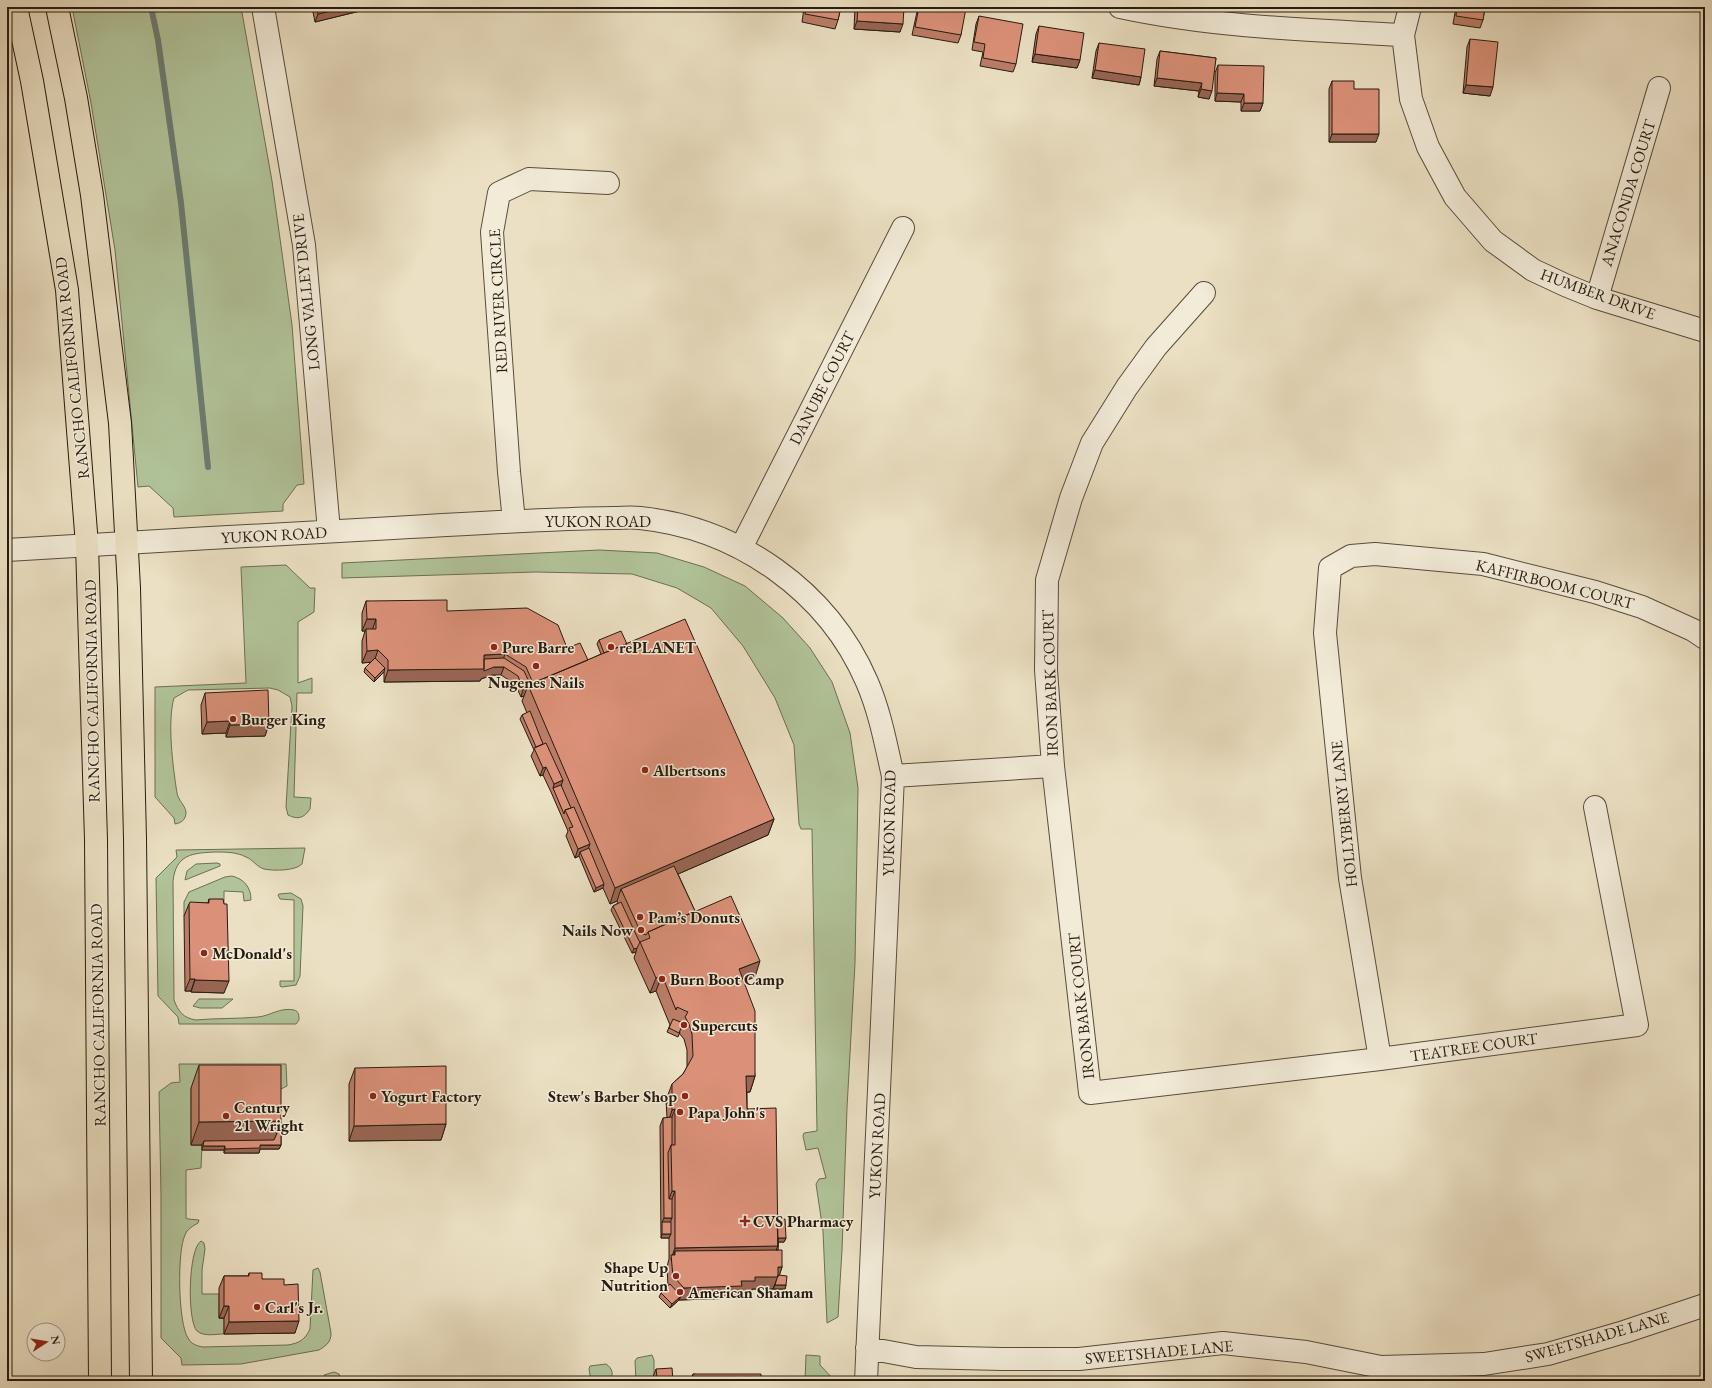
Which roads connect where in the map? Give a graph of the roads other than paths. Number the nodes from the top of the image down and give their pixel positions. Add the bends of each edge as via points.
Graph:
1 (16, 7) edge
2 (57, 7) edge
3 (263, 7) edge
4 (1120, 7) edge
5 (1410, 7) edge
6 (1403, 36) junction
7 (1660, 88) dead end
8 (608, 183) dead end
9 (902, 228) dead end
10 (1204, 293) dead end
11 (1597, 298) junction
12 (1705, 331) edge
13 (514, 521) junction
14 (329, 531) junction
15 (127, 543) junction
16 (88, 545) junction
17 (741, 548) junction
18 (7, 550) edge
19 (1330, 568) joint
20 (1705, 638) edge
21 (1053, 766) junction
22 (893, 776) junction
23 (1595, 807) dead end
24 (1380, 1059) junction
25 (1090, 1093) joint
26 (1705, 1305) edge
27 (867, 1348) junction
28 (100, 1381) edge
29 (141, 1381) edge
30 (866, 1381) edge

1 - 16 main road, RANCHO CALIFORNIA ROAD via 32,81 67,290
2 - 15 main road via 77,105 104,283 120,423
3 - 14 street, LONG VALLEY DRIVE via 304,245
4 - 6 street via 1156,15 1255,27
5 - 6 street, HUMBER DRIVE
6 - 11 street, HUMBER DRIVE via 1411,99 1428,147 1455,197 1493,241 1533,270
7 - 11 street, ANACONDA COURT
8 - 13 street, RED RIVER CIRCLE via 529,179 498,193 492,232
9 - 17 street, DANUBE COURT
10 - 21 street, IRON BARK COURT via 1156,347 1127,387 1092,443 1071,498 1047,580 1046,670
11 - 12 street, HUMBER DRIVE
13 - 14 street, YUKON ROAD
13 - 17 street, YUKON ROAD via 638,518 707,532
14 - 15 street, YUKON ROAD
15 - 16 street, YUKON ROAD
15 - 29 main road via 135,839
16 - 18 street, YUKON ROAD
16 - 28 main road, RANCHO CALIFORNIA ROAD via 96,847
17 - 22 street, YUKON ROAD via 790,580 819,608 845,642 867,682 880,719
19 - 20 street, KAFFIRBOOM COURT via 1351,556 1376,554 1483,564 1595,592 1642,607
19 - 24 street, HOLLYBERRY LANE via 1326,649 1350,878
21 - 22 street
21 - 25 street, IRON BARK COURT
22 - 27 street, YUKON ROAD
23 - 24 street, TEATREE COURT via 1637,1025
24 - 25 street, TEATREE COURT
26 - 27 street, SWEETSHADE LANE via 1548,1354 1484,1364 1381,1367 1306,1352 1223,1343 1079,1359 916,1357
27 - 30 street, YUKON ROAD

